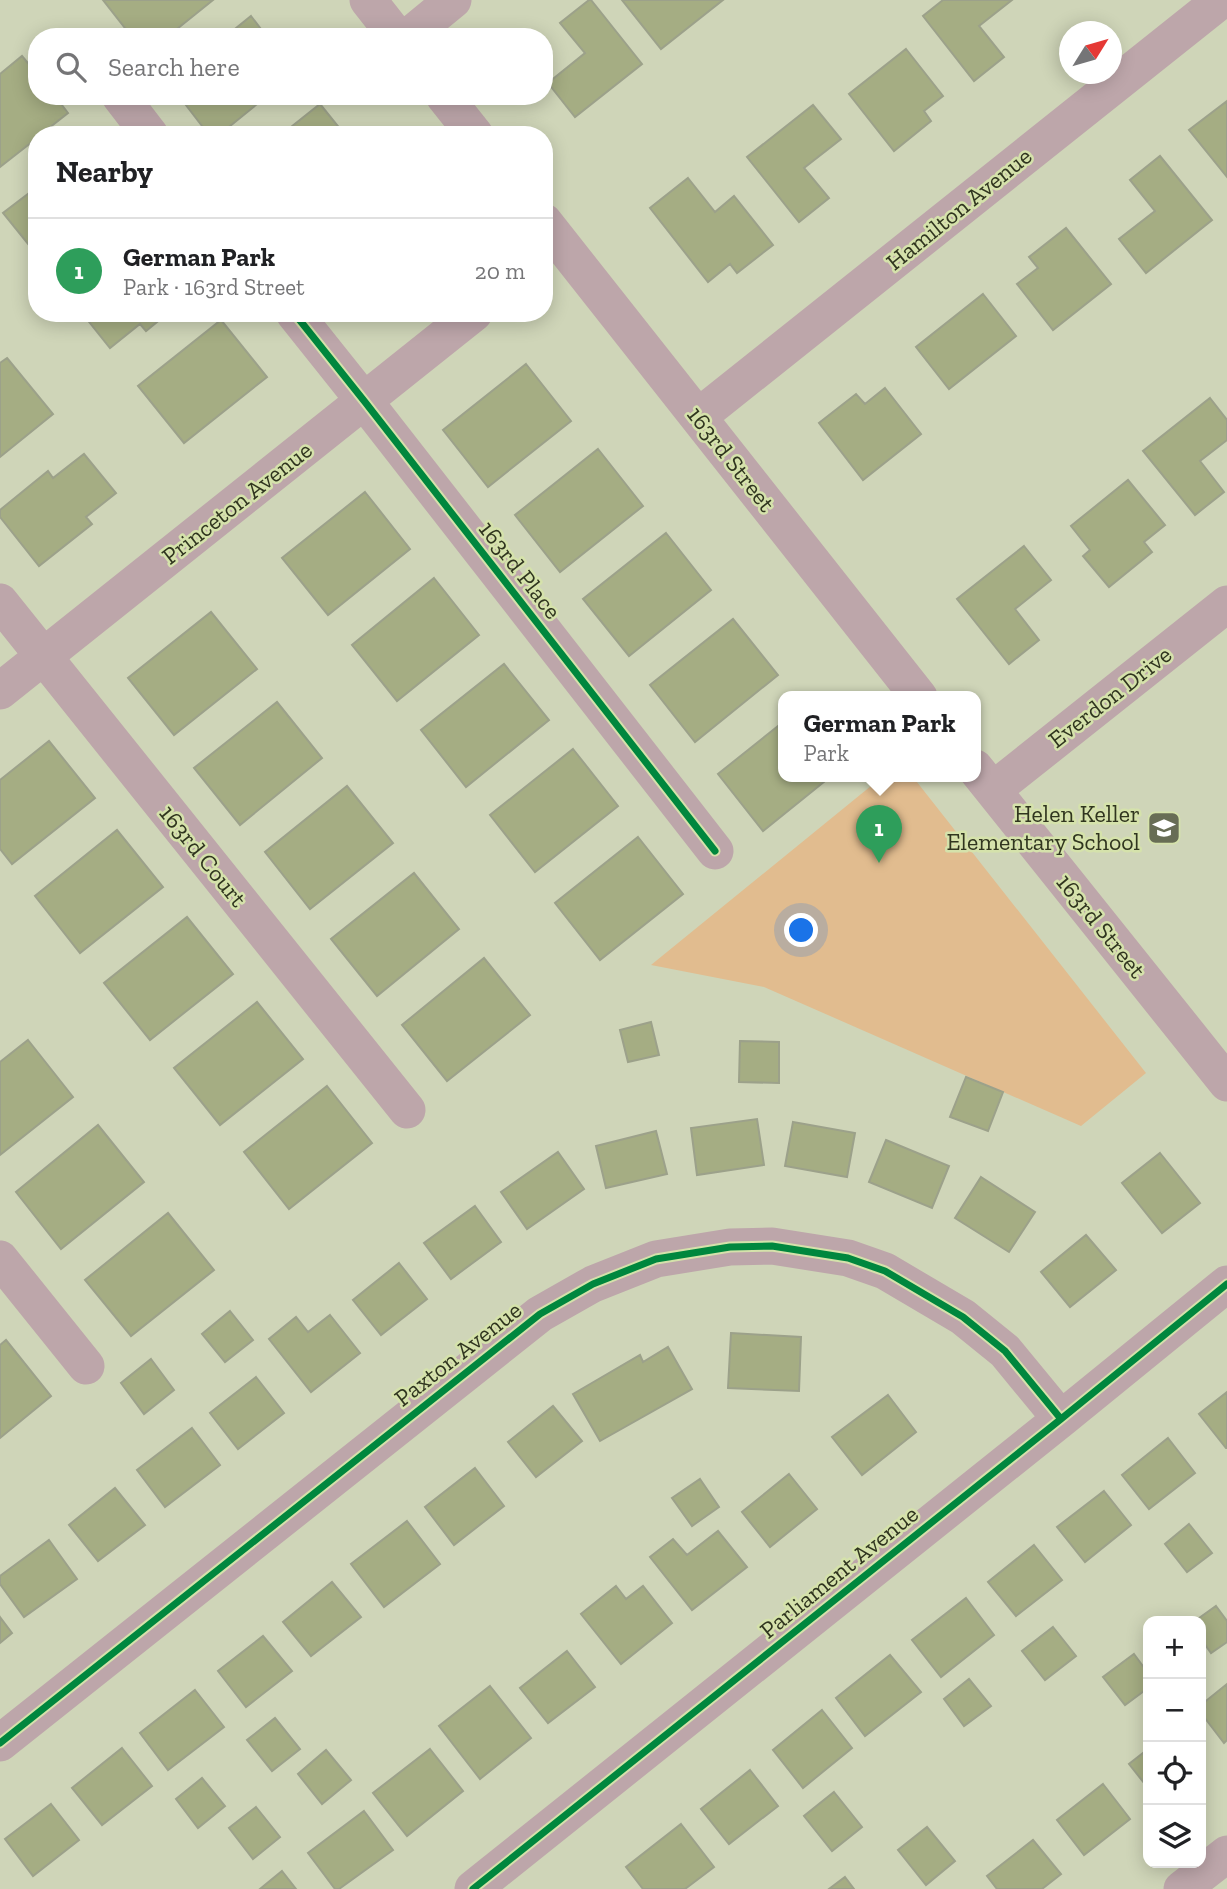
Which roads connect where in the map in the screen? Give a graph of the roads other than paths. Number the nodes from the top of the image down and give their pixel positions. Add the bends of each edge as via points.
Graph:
1 (368, 0) edge
2 (453, 0) edge
3 (1221, 0) edge
4 (390, 28) edge
5 (419, 28) edge
6 (127, 105) edge
7 (451, 105) edge
8 (143, 126) edge
9 (468, 126) edge
10 (553, 244) edge
11 (301, 322) edge
12 (463, 322) edge
13 (365, 402) junction
14 (698, 417) junction
15 (0, 602) edge
16 (1227, 604) edge
17 (43, 657) junction
18 (0, 691) edge
19 (914, 691) edge
20 (984, 779) edge
21 (715, 851) dead end
22 (1227, 1083) edge
23 (407, 1110) dead end
24 (0, 1259) edge
25 (1227, 1284) edge
26 (86, 1366) dead end
27 (1061, 1419) junction
28 (0, 1743) edge
29 (474, 1889) edge

1 - 4 street
2 - 5 street
3 - 14 street, Hamilton Avenue
6 - 8 street
7 - 9 street
10 - 14 street, 163rd Street
11 - 13 street, 163rd Place
12 - 13 street, Princeton Avenue
13 - 17 street, Princeton Avenue
13 - 21 street, 163rd Place
14 - 19 street, 163rd Street
15 - 17 street, 163rd Court
16 - 20 street, Everdon Drive
17 - 18 street, Princeton Avenue
17 - 23 street, 163rd Court
20 - 22 street, 163rd Street
24 - 26 street
25 - 27 street, Parliament Avenue
27 - 28 street, Paxton Avenue via 1005,1352 963,1317 885,1272 848,1258 772,1246 730,1247 656,1259 593,1284 540,1314
27 - 29 street, Parliament Avenue

